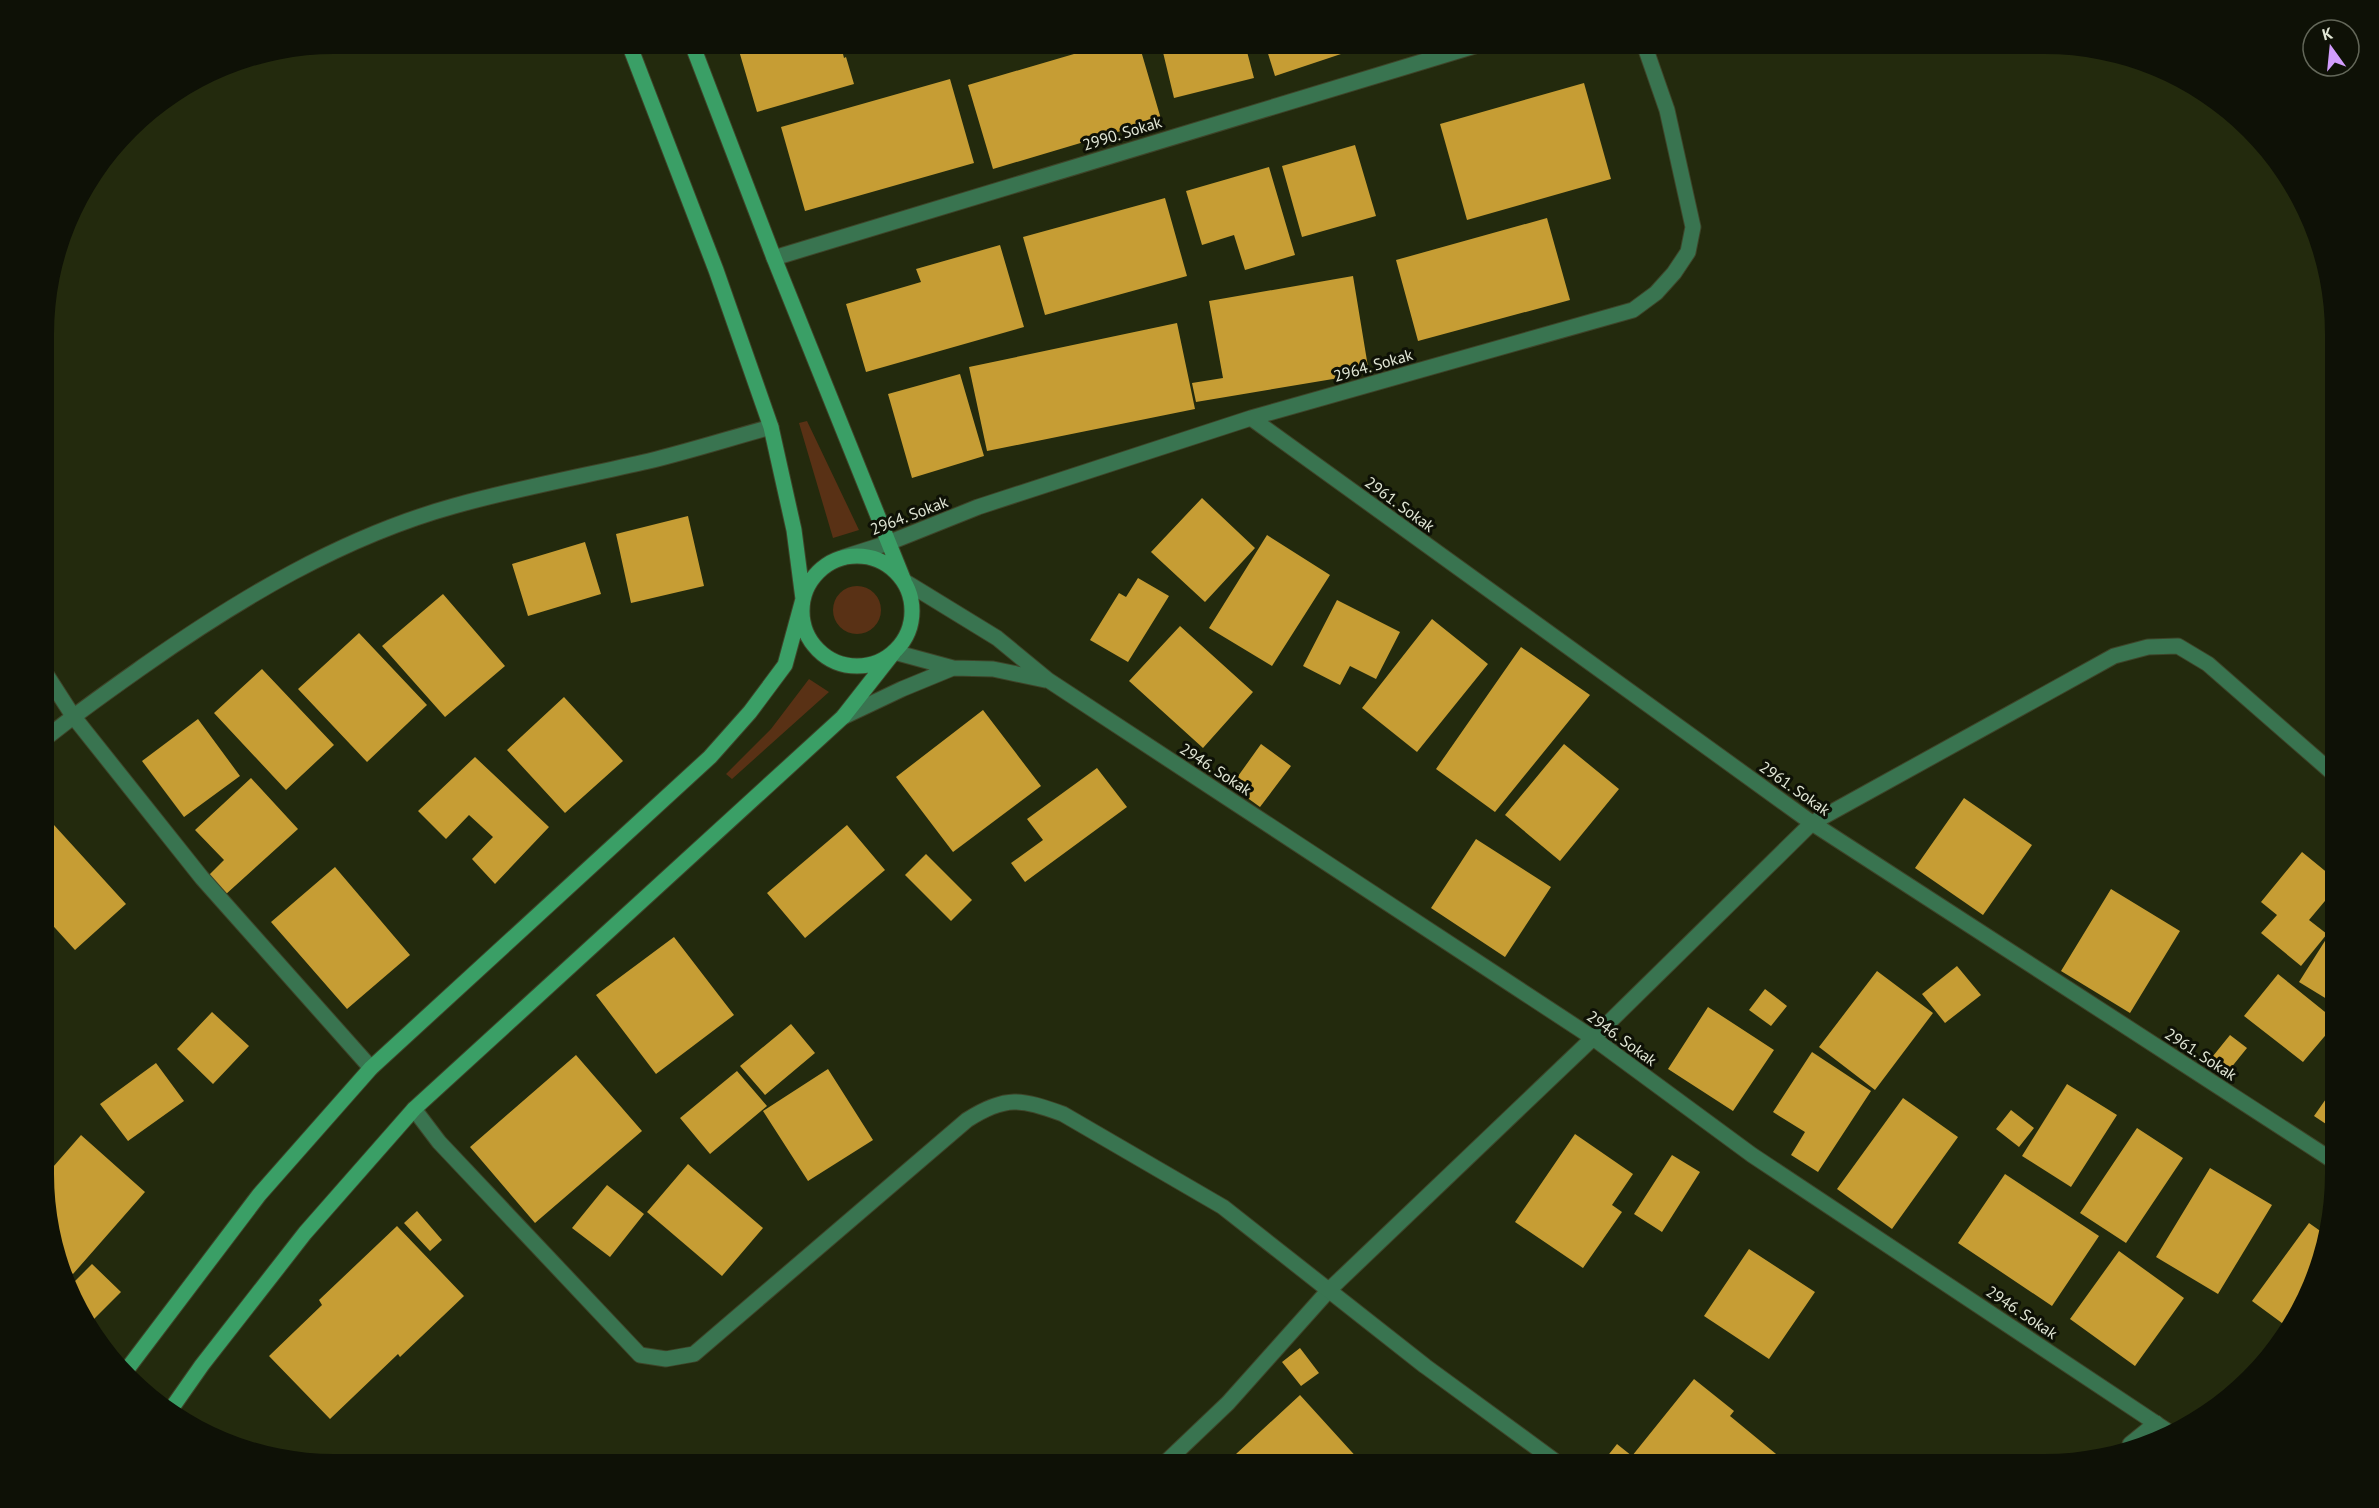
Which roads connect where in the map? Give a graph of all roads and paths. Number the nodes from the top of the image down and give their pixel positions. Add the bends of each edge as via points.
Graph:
1 (632, 54) edge
2 (696, 54) edge
3 (1448, 54) edge
4 (1647, 54) edge
5 (774, 258) junction
6 (1251, 418) junction
7 (771, 427) junction
8 (888, 543) junction
9 (844, 557) junction
10 (904, 581) junction
11 (803, 599) junction
12 (894, 652) junction
13 (953, 668) junction
14 (1048, 680) junction
15 (54, 686) edge
16 (73, 716) junction
17 (843, 717) junction
18 (54, 731) edge
19 (2325, 766) edge
20 (1812, 823) junction
21 (1593, 1038) junction
22 (371, 1068) junction
23 (414, 1109) junction
24 (2325, 1156) edge
25 (1329, 1290) junction
26 (130, 1366) edge
27 (174, 1404) edge
28 (2156, 1423) junction
29 (2163, 1428) edge
30 (2137, 1438) edge
31 (1174, 1454) edge
32 (1545, 1454) edge

1 - 7 main road via 716,270
2 - 5 main road
3 - 5 street, 2990. Sokak
4 - 6 street, 2964. Sokak via 1667,110 1694,227 1688,252 1656,293 1634,310
5 - 8 main road
6 - 8 street, 2964. Sokak via 978,507
6 - 20 street, 2961. Sokak
7 - 11 main road via 795,530
7 - 16 street via 651,460 453,506 388,529 326,556 206,622
8 - 9 street, 2964. Sokak
8 - 10 main road
9 - 10 main road via 867,556 881,561
9 - 11 main road via 818,572
10 - 12 main road via 912,618 904,640
10 - 14 street, 2946. Sokak via 997,638
11 - 12 main road via 808,636 829,658 843,664 866,665
11 - 22 main road via 785,665 735,731
12 - 13 street
12 - 17 main road
13 - 14 street via 993,669
13 - 17 street
14 - 21 street, 2946. Sokak
15 - 16 street
16 - 18 street
16 - 22 street via 202,878
17 - 23 main road
19 - 20 street via 2208,664 2178,646 2148,647 2114,656
20 - 21 street
20 - 24 street, 2961. Sokak
21 - 25 street
21 - 28 street, 2946. Sokak via 1752,1155
22 - 26 main road via 259,1195
23 - 25 street via 439,1142 640,1355 653,1358 694,1354 967,1120 987,1107 1012,1101 1063,1114 1223,1207
23 - 27 main road via 305,1233
25 - 31 street via 1228,1403
25 - 32 street
28 - 29 street, 2946. Sokak
28 - 30 street

